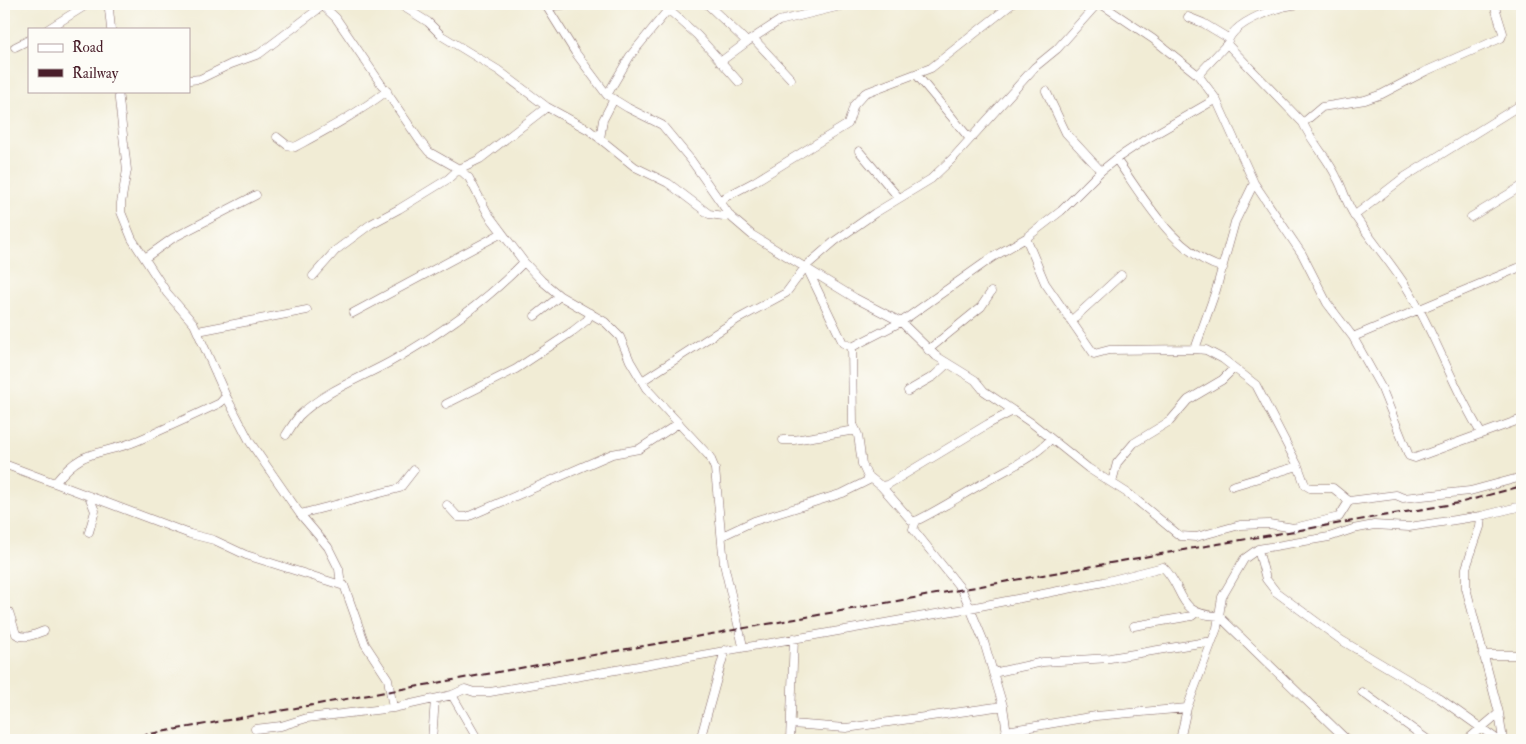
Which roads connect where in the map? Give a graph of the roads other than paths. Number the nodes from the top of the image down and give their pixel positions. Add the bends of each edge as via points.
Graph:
1 (88, 4) edge
2 (399, 4) edge
3 (568, 4) edge
4 (707, 4) edge
5 (849, 4) edge
6 (1012, 4) edge
7 (1099, 4) edge
8 (1296, 4) edge
9 (1302, 4) edge
10 (1494, 4) edge
11 (110, 5) edge
12 (321, 5) edge
13 (546, 5) edge
14 (1188, 17) dead end
15 (50, 28) edge
16 (111, 28) edge
17 (28, 40) edge
18 (750, 40) junction
19 (1227, 41) junction
20 (15, 47) dead end
21 (720, 62) junction
22 (916, 74) junction
23 (1198, 76) junction
24 (791, 79) dead end
25 (190, 80) dead end
26 (739, 82) dead end
27 (386, 91) junction
28 (1046, 91) dead end
29 (118, 92) edge
30 (610, 97) junction
31 (1216, 99) junction
32 (1520, 106) edge
33 (547, 107) junction
34 (1522, 115) edge
35 (1303, 123) junction
36 (277, 137) dead end
37 (600, 138) junction
38 (970, 139) junction
39 (859, 151) dead end
40 (1116, 159) junction
41 (459, 169) junction
42 (1101, 171) junction
43 (1254, 184) junction
44 (1522, 186) edge
45 (256, 195) dead end
46 (899, 198) junction
47 (720, 200) junction
48 (1354, 216) junction
49 (732, 217) junction
50 (1471, 217) dead end
51 (502, 233) junction
52 (1026, 238) junction
53 (145, 258) junction
54 (524, 262) junction
55 (806, 266) junction
56 (1223, 268) junction
57 (1518, 268) dead end
58 (1121, 275) dead end
59 (313, 276) dead end
60 (991, 292) dead end
61 (560, 296) junction
62 (307, 310) dead end
63 (1419, 310) junction
64 (353, 313) dead end
65 (591, 313) junction
66 (535, 316) dead end
67 (1072, 320) junction
68 (901, 322) junction
69 (199, 332) junction
70 (1354, 337) junction
71 (852, 347) junction
72 (1195, 349) junction
73 (928, 350) junction
74 (947, 364) junction
75 (1234, 368) junction
76 (642, 381) junction
77 (908, 391) dead end
78 (226, 396) junction
79 (446, 404) dead end
80 (1013, 411) junction
81 (1522, 419) edge
82 (679, 423) junction
83 (856, 430) junction
84 (1480, 433) junction
85 (286, 435) dead end
86 (1051, 439) junction
87 (783, 440) dead end
88 (4, 464) edge
89 (1298, 466) junction
90 (414, 470) dead end
91 (1522, 477) edge
92 (871, 479) junction
93 (1112, 482) junction
94 (55, 483) junction
95 (881, 486) junction
96 (1232, 486) dead end
97 (89, 496) junction
98 (1349, 501) junction
99 (447, 506) dead end
100 (1522, 506) edge
101 (300, 514) junction
102 (1481, 516) junction
103 (916, 521) junction
104 (89, 532) dead end
105 (722, 536) junction
106 (1258, 549) junction
107 (341, 584) junction
108 (970, 608) junction
109 (4, 610) edge
110 (1197, 612) junction
111 (1219, 616) junction
112 (1134, 626) dead end
113 (44, 631) dead end
114 (794, 638) junction
115 (1212, 640) junction
116 (743, 646) junction
117 (725, 650) junction
118 (1522, 655) edge
119 (1483, 656) junction
120 (993, 673) junction
121 (1362, 692) dead end
122 (452, 694) junction
123 (435, 699) junction
124 (1003, 706) junction
125 (393, 708) junction
126 (1187, 708) junction
127 (1499, 713) junction
128 (791, 724) junction
129 (1480, 728) junction
130 (255, 729) dead end
131 (1006, 731) junction
132 (432, 740) edge
133 (478, 740) edge
134 (700, 740) edge
135 (790, 740) edge
136 (1008, 740) edge
137 (1180, 740) edge
138 (1347, 740) edge
139 (1428, 740) edge
140 (1467, 740) edge
141 (1498, 740) edge
142 (1503, 740) edge

1 - 15 street
2 - 33 street
3 - 13 street
4 - 18 street
5 - 18 street via 779,21
6 - 22 street via 931,68
7 - 23 street via 1153,39
7 - 38 street via 1057,49 1035,67
8 - 9 street
8 - 19 street via 1262,14
10 - 35 street via 1502,38 1382,94 1322,107
11 - 16 street
12 - 25 street via 259,54 200,79
12 - 27 street via 336,18
13 - 30 street via 575,52
14 - 19 street via 1203,23
17 - 20 street
18 - 21 street
18 - 24 street
19 - 23 street
19 - 35 street
21 - 26 street
21 - 30 street via 697,35 667,11 630,56
22 - 38 street
22 - 47 street via 865,93 854,105 848,124
23 - 31 street
27 - 36 street via 350,118 295,147
27 - 41 street via 429,152
28 - 42 street via 1066,133
29 - 53 street via 127,170 121,212 136,248
30 - 37 street
30 - 47 street via 662,125
31 - 40 street
31 - 43 street
32 - 34 street
32 - 48 street via 1410,174
33 - 37 street
33 - 41 street via 480,158
35 - 48 street via 1337,178
37 - 49 street via 635,167 668,183 709,214
38 - 46 street via 931,178
39 - 46 street
40 - 42 street
40 - 56 street via 1172,235 1196,256
41 - 51 street via 469,178
41 - 59 street via 434,188 371,224 336,250
42 - 52 street via 1062,211
43 - 56 street via 1235,222
43 - 70 street via 1302,254 1326,303
44 - 50 street
45 - 53 street via 173,238
46 - 55 street via 835,241
47 - 49 street
48 - 63 street via 1402,281
49 - 55 street via 752,235
51 - 54 street
51 - 64 street
52 - 67 street via 1045,283
52 - 68 street via 992,256
53 - 69 street via 167,293
54 - 61 street
54 - 85 street via 464,316 314,405 298,417
55 - 68 street via 855,298
55 - 71 street via 843,343
55 - 76 street via 786,293 738,318
56 - 72 street
57 - 63 street
58 - 67 street
60 - 73 street via 981,307
61 - 65 street
61 - 66 street
62 - 69 street
63 - 70 street
63 - 84 street
65 - 76 street via 620,337
65 - 79 street via 573,331 516,369
67 - 72 street via 1094,354 1109,350
68 - 71 street
68 - 73 street
69 - 78 street
70 - 84 street via 1382,389 1409,456 1415,458
71 - 83 street via 853,424
72 - 75 street via 1206,350
73 - 74 street
74 - 77 street
74 - 80 street via 975,380 984,391
75 - 89 street via 1256,385
75 - 93 street via 1222,380 1188,400 1170,421 1134,443 1117,463
76 - 82 street
78 - 94 street via 224,401 212,407 138,440 81,457
78 - 101 street via 250,442
80 - 86 street
80 - 95 street
81 - 84 street
82 - 99 street via 639,449 612,454 468,517 458,517
82 - 105 street via 710,457 715,469
83 - 87 street
83 - 92 street via 862,464
86 - 93 street
86 - 103 street via 1047,446 1009,471
88 - 94 street
89 - 96 street
89 - 98 street via 1305,485 1333,488
90 - 101 street via 400,488
91 - 98 street via 1470,491
92 - 95 street
92 - 105 street via 843,492 754,521
93 - 98 street via 1187,538 1240,525 1301,527 1339,517
94 - 97 street
95 - 103 street via 905,516
97 - 104 street via 95,511
97 - 107 street via 214,540 246,555
100 - 102 street
101 - 107 street via 328,547 339,569
102 - 106 street via 1409,527 1367,526 1329,537
102 - 119 street via 1466,568 1466,588
103 - 108 street via 913,529 962,590
105 - 116 street via 724,564
106 - 111 street via 1244,559 1227,586
106 - 129 street via 1266,579 1276,592 1341,640 1439,698
107 - 125 street via 365,644 388,679
108 - 110 street via 1163,567 1171,574 1180,598
108 - 114 street
108 - 120 street
109 - 113 street via 9,612 20,637
110 - 111 street
110 - 112 street via 1192,616
111 - 115 street
111 - 138 street
114 - 116 street
114 - 128 street
115 - 120 street via 1110,658 1042,662
115 - 126 street
116 - 117 street
117 - 122 street via 490,692 466,689
117 - 134 street
118 - 119 street
119 - 127 street
120 - 124 street
121 - 139 street
122 - 123 street
122 - 133 street
123 - 125 street
123 - 132 street
124 - 128 street via 846,728
124 - 131 street
125 - 130 street via 307,718
126 - 131 street via 1096,716
126 - 137 street
127 - 129 street
127 - 142 street
128 - 135 street
129 - 140 street
129 - 141 street
131 - 136 street

